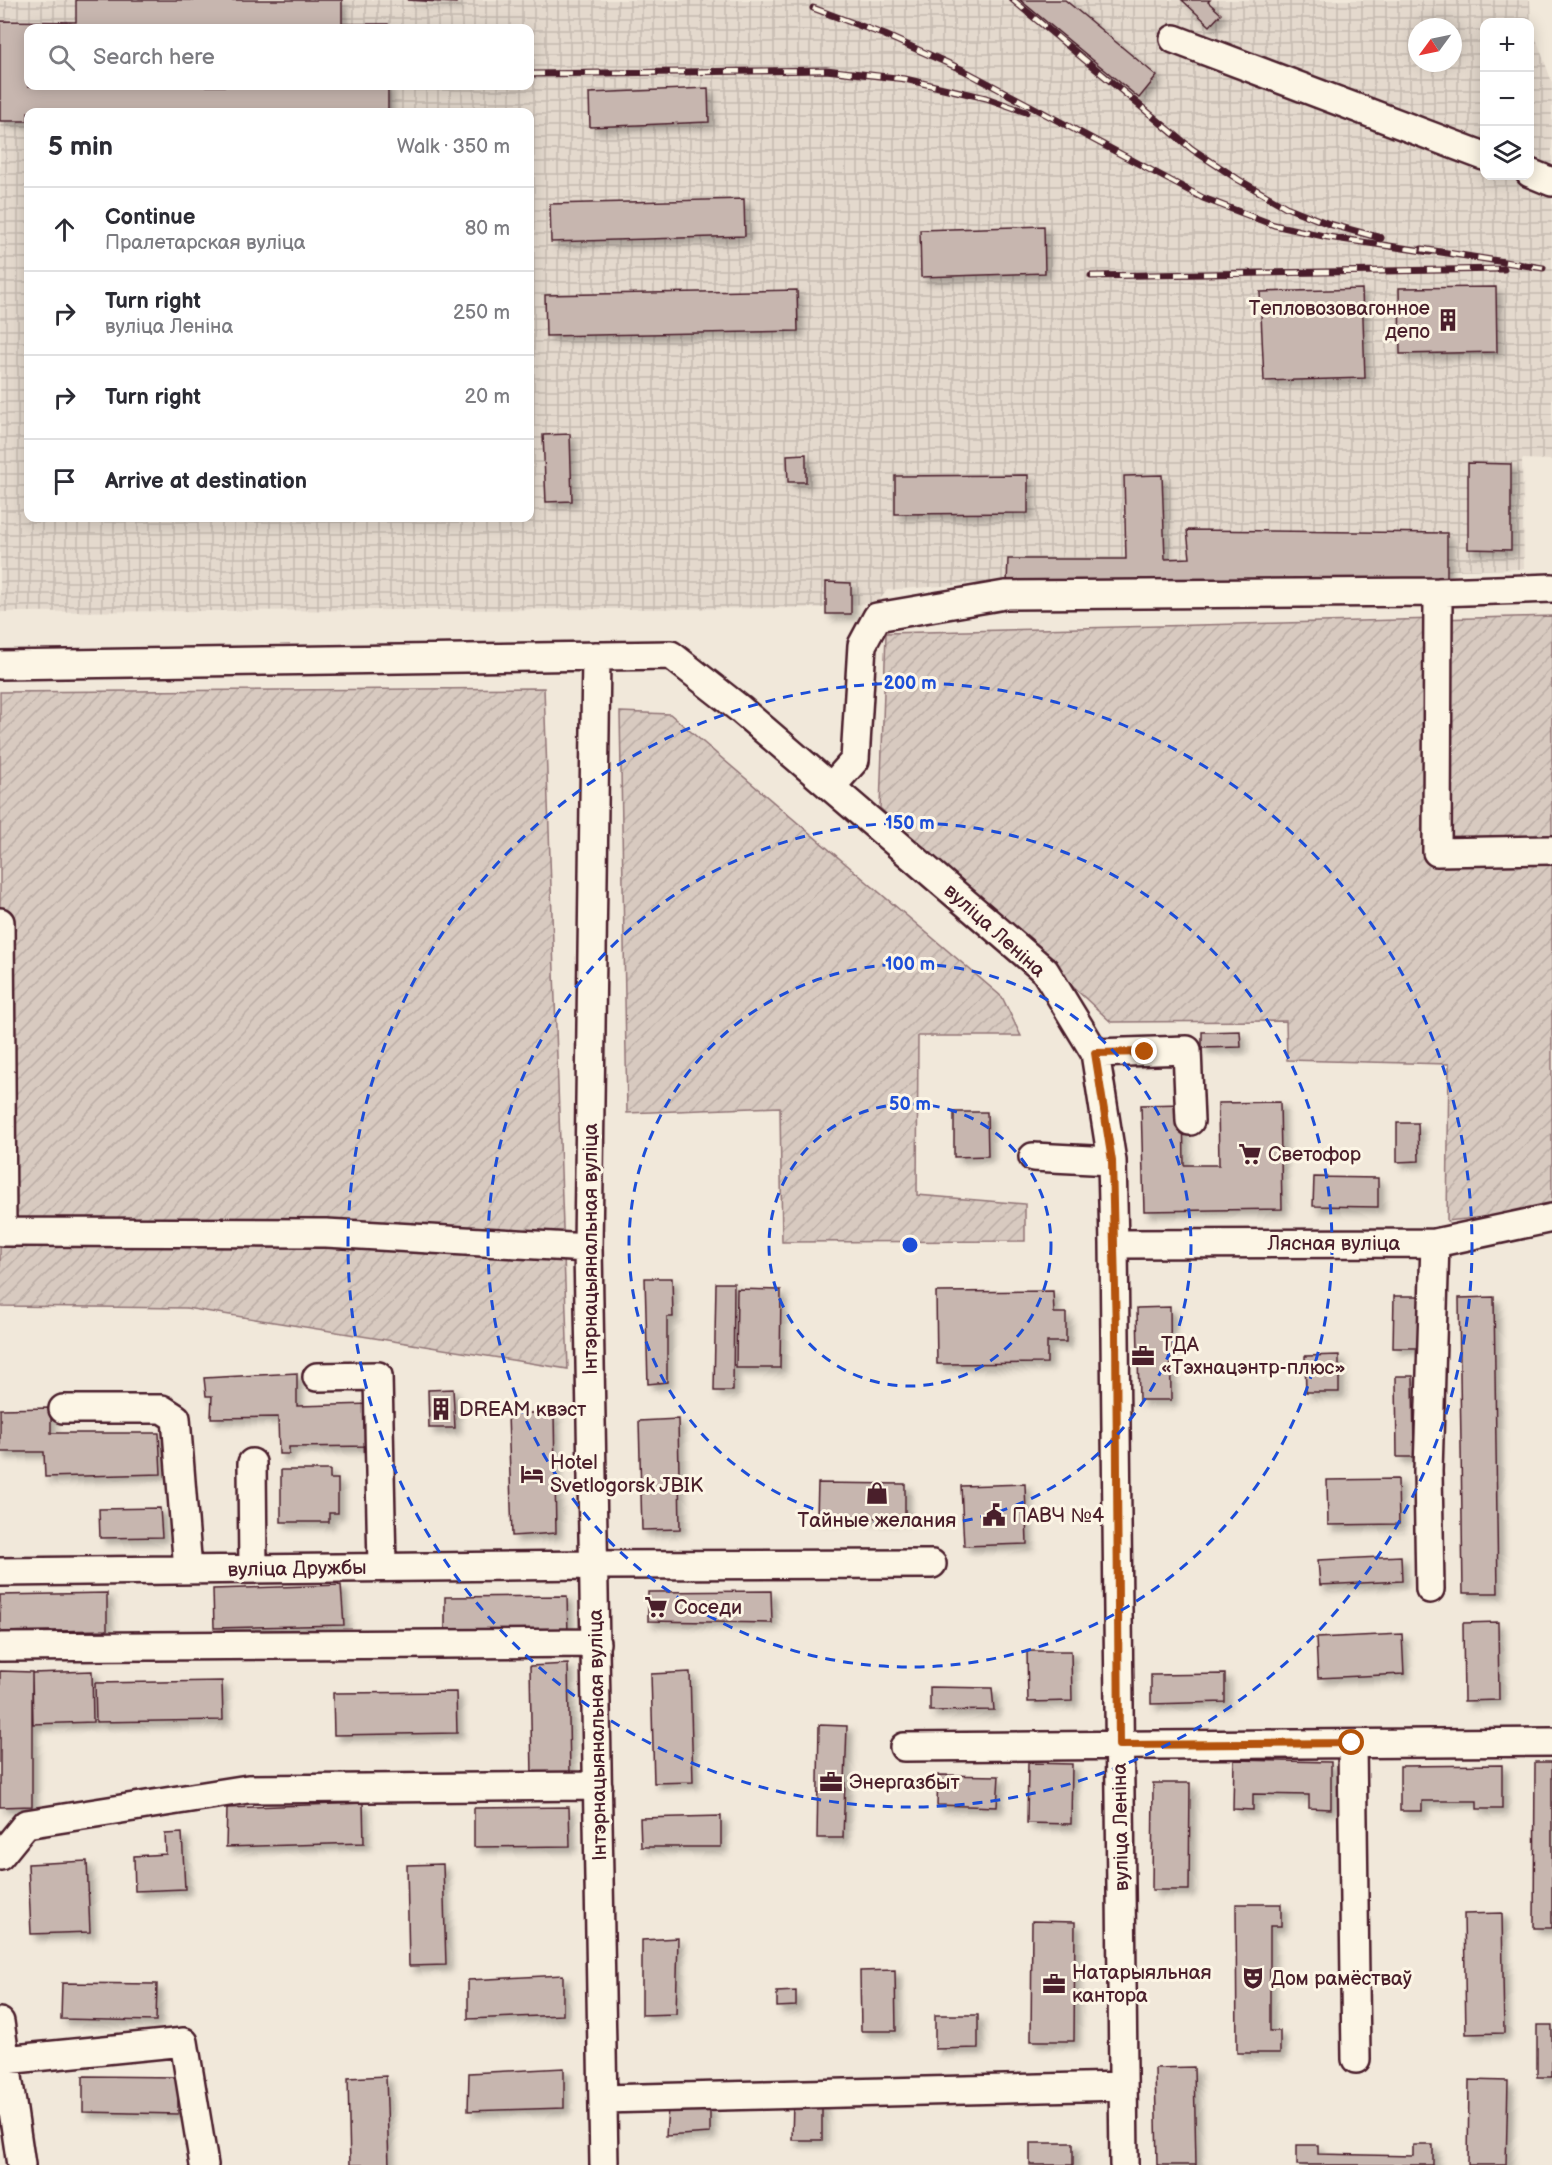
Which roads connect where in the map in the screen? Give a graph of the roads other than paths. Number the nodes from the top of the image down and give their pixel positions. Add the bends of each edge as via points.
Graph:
1 (1174, 39) dead end
2 (1480, 154) edge
3 (1534, 175) edge
4 (1552, 182) edge
5 (1552, 588) edge
6 (1438, 592) junction
7 (597, 656) junction
8 (0, 665) edge
9 (831, 787) junction
10 (1552, 850) edge
11 (0, 922) edge
12 (1095, 1053) junction
13 (1190, 1121) dead end
14 (1033, 1157) dead end
15 (1112, 1161) junction
16 (1552, 1218) edge
17 (1435, 1243) junction
18 (1114, 1244) junction
19 (588, 1248) junction
20 (317, 1377) dead end
21 (63, 1409) dead end
22 (252, 1463) dead end
23 (932, 1564) dead end
24 (593, 1565) junction
25 (382, 1567) junction
26 (254, 1569) junction
27 (188, 1570) junction
28 (0, 1572) edge
29 (1430, 1589) dead end
30 (596, 1643) junction
31 (0, 1647) edge
32 (1552, 1742) edge
33 (1352, 1743) junction
34 (1119, 1745) junction
35 (904, 1747) dead end
36 (598, 1786) junction
37 (0, 1856) edge
38 (0, 2022) edge
39 (1356, 2059) dead end
40 (5, 2060) junction
41 (1123, 2086) junction
42 (603, 2099) junction
43 (21, 2165) edge
44 (204, 2165) edge
45 (604, 2165) edge
46 (1124, 2165) edge

1 - 2 street
3 - 4 street
5 - 6 street
6 - 9 street via 1005,596 877,617 862,645 855,760
6 - 10 street via 1437,852
7 - 8 street, вуліца Леніна
7 - 9 street, вуліца Леніна via 671,655
7 - 19 street, Інтэрнацыянальная вуліца
9 - 12 street, вуліца Леніна via 1044,971
11 - 19 street via 2,1232 326,1233
12 - 13 street via 1187,1050
12 - 15 street, вуліца Леніна
14 - 15 street
15 - 18 street, вуліца Леніна
16 - 17 street, Лясная вуліца
17 - 18 street, Лясная вуліца
17 - 29 street via 1428,1471
18 - 34 street, вуліца Леніна
19 - 24 street, Інтэрнацыянальная вуліца
20 - 25 street via 378,1376
21 - 27 street via 162,1409 176,1418
22 - 26 street
23 - 24 street, вуліца Дружбы
24 - 25 street, вуліца Дружбы
24 - 30 street, Інтэрнацыянальная вуліца
25 - 26 street, вуліца Дружбы
26 - 27 street, вуліца Дружбы
27 - 28 street, вуліца Дружбы
30 - 31 street
30 - 36 street, Інтэрнацыянальная вуліца
32 - 33 street
33 - 34 street
33 - 39 street
34 - 35 street
34 - 41 street, вуліца Леніна
36 - 37 street via 248,1789 26,1824
36 - 42 street, Інтэрнацыянальная вуліца
38 - 40 street
40 - 43 street
40 - 44 street via 184,2042
41 - 42 street
41 - 46 street, вуліца Леніна
42 - 45 street, Інтэрнацыянальная вуліца

